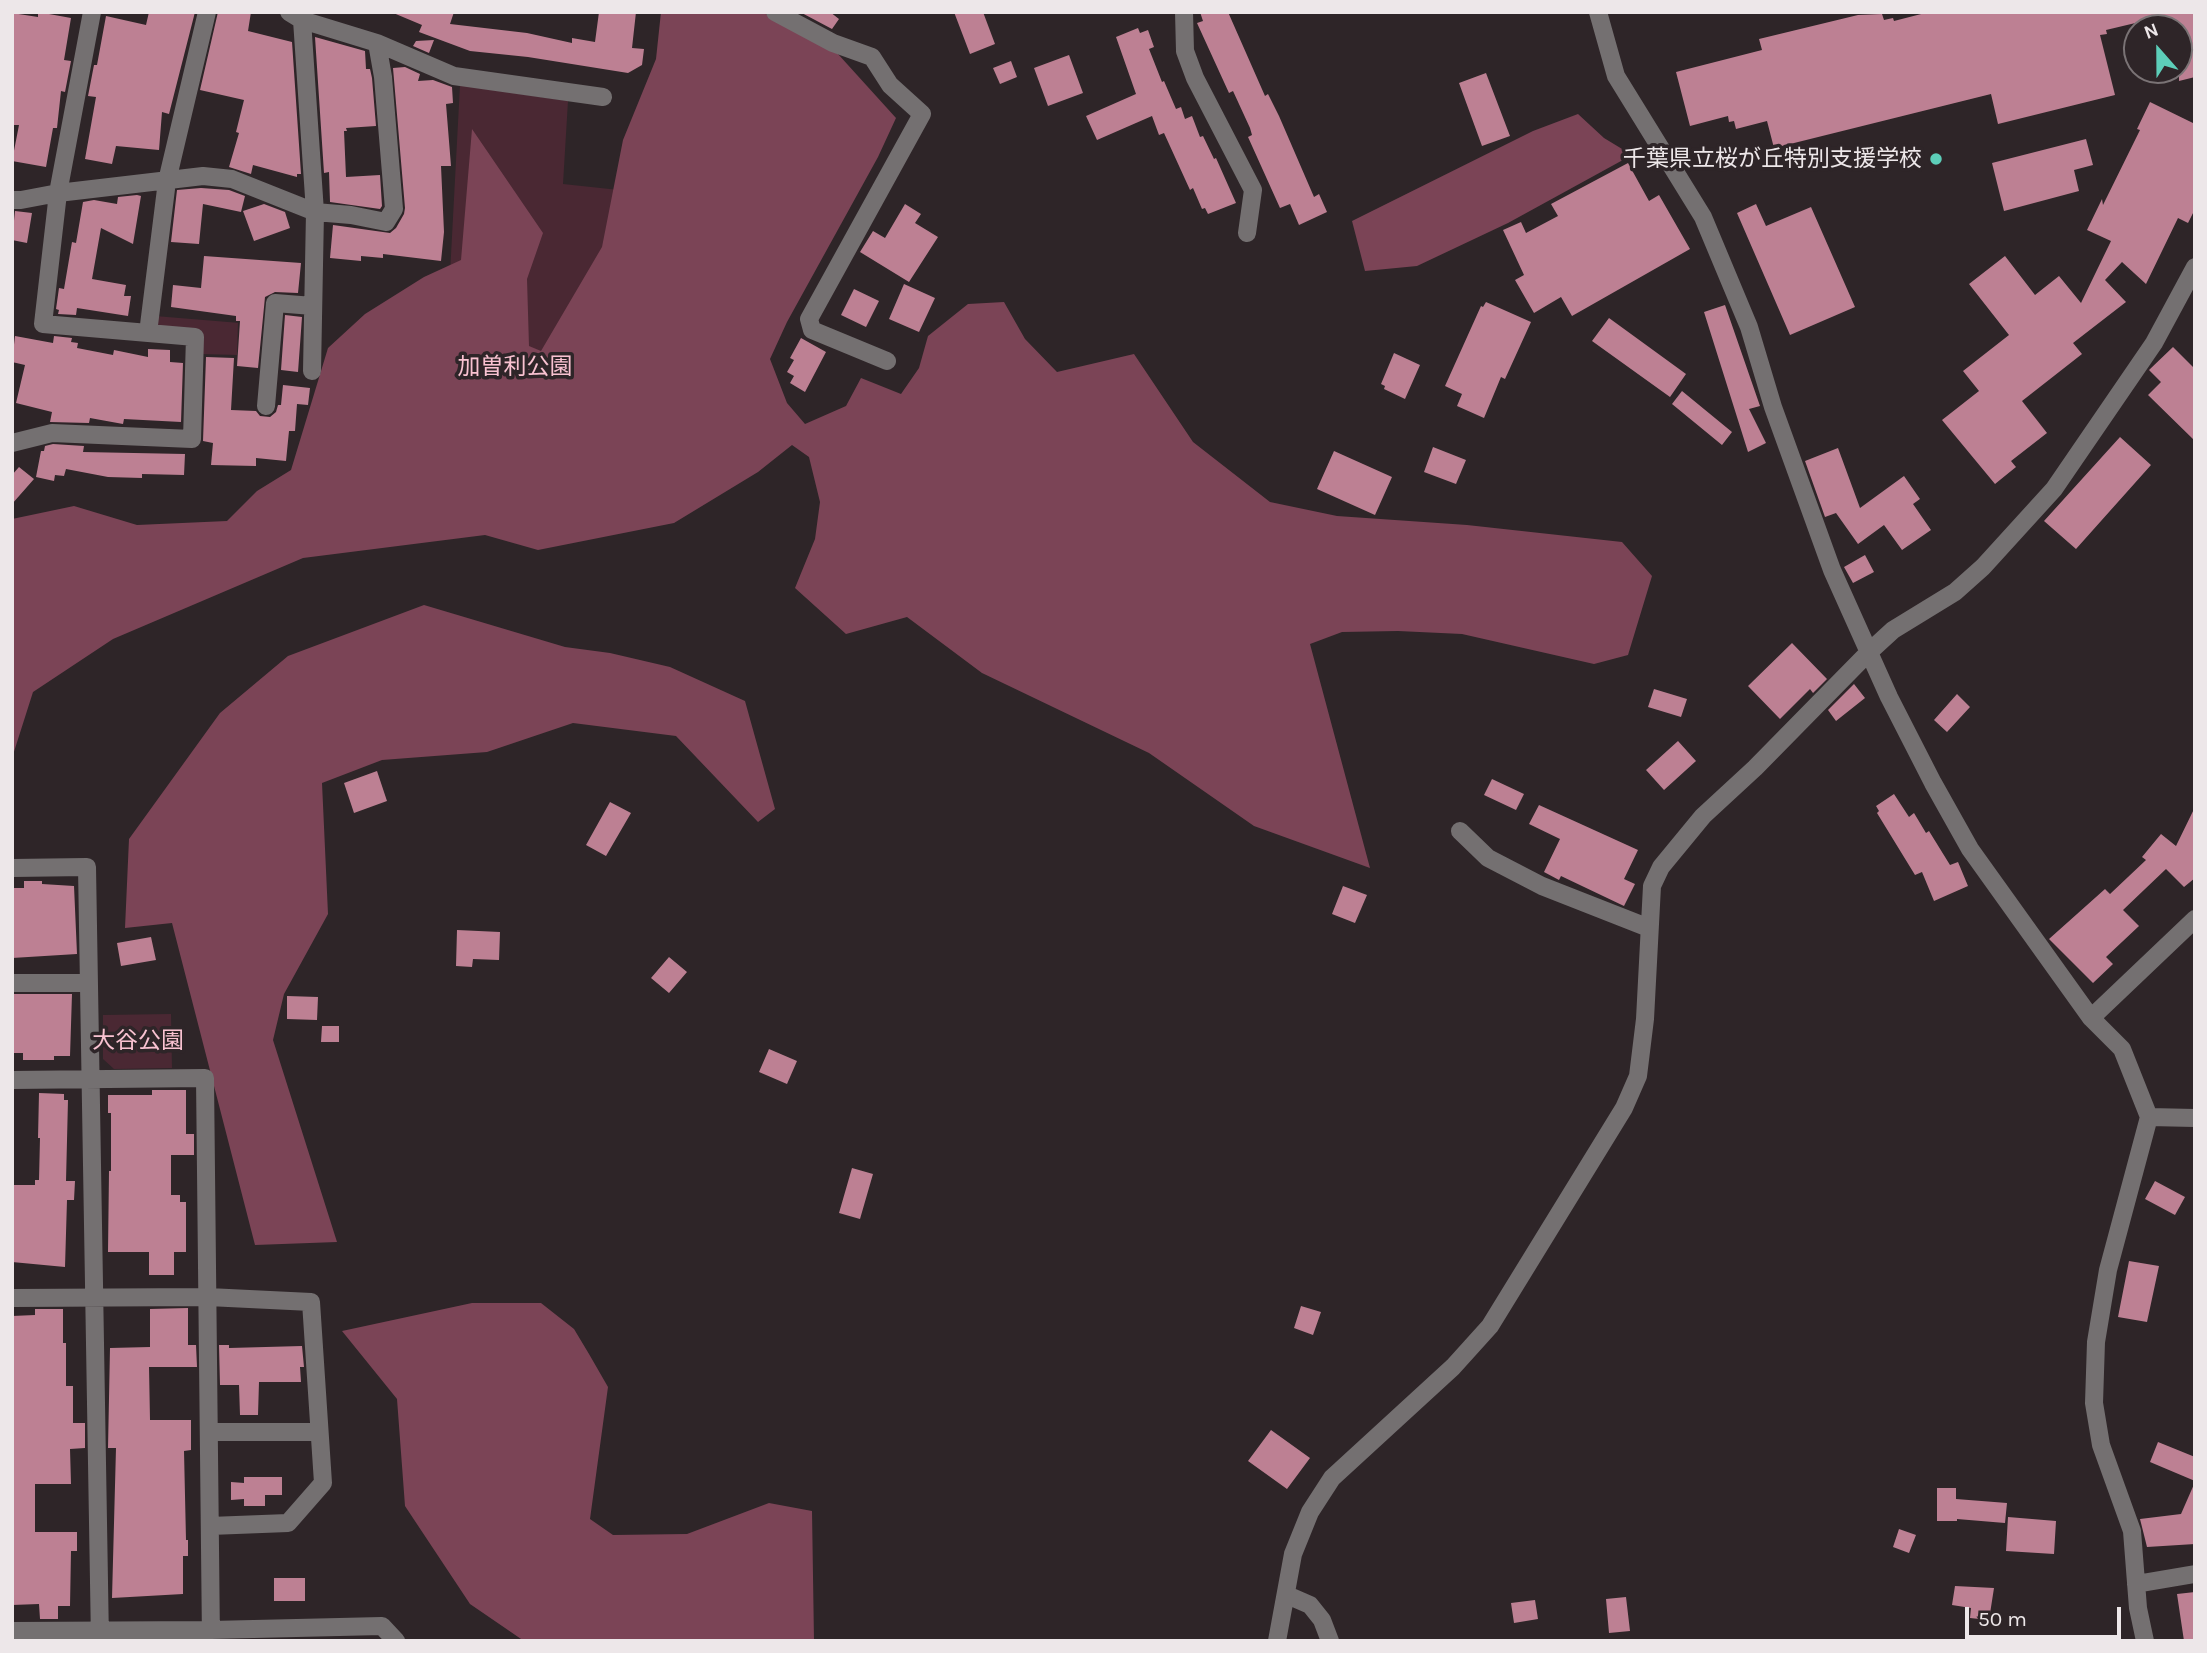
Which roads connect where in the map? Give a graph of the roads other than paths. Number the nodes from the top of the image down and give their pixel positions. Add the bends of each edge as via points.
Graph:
1 (92, 12) edge
2 (207, 12) edge
3 (775, 12) edge
4 (1184, 12) edge
5 (1598, 12) edge
6 (298, 15) edge
7 (377, 43) junction
8 (603, 97) dead end
9 (167, 181) junction
10 (58, 193) junction
11 (12, 200) edge
12 (315, 212) junction
13 (1247, 233) dead end
14 (2195, 267) edge
15 (313, 306) junction
16 (148, 333) junction
17 (887, 361) dead end
18 (312, 371) dead end
19 (266, 406) dead end
20 (12, 443) edge
21 (1869, 652) junction
22 (1460, 831) dead end
23 (12, 868) edge
24 (2195, 919) edge
25 (1649, 928) junction
26 (12, 983) edge
27 (89, 983) junction
28 (2091, 1018) junction
29 (90, 1079) junction
30 (12, 1080) edge
31 (2150, 1117) junction
32 (2195, 1118) edge
33 (208, 1297) junction
34 (12, 1298) edge
35 (94, 1298) junction
36 (209, 1432) junction
37 (318, 1432) junction
38 (210, 1526) junction
39 (2195, 1574) edge
40 (2136, 1584) junction
41 (1287, 1595) junction
42 (12, 1631) edge
43 (322, 1634) edge
44 (99, 1636) edge
45 (211, 1636) edge
46 (396, 1641) edge
47 (1277, 1641) edge
48 (1330, 1641) edge
49 (2145, 1641) edge

1 - 10 street
2 - 9 street
3 - 17 street via 833,43 872,57 890,85 922,114 809,319 812,330
4 - 13 street via 1185,51 1195,78 1253,190
5 - 21 street via 1616,76 1703,217 1749,327 1832,570
6 - 7 street
6 - 12 street
7 - 8 street via 454,76
7 - 12 street via 394,209 386,222
9 - 10 street
9 - 12 street via 203,176 232,179
9 - 16 street
10 - 11 street
10 - 16 street via 43,324
12 - 15 street
14 - 21 street via 2154,343 2054,489 1964,584
15 - 18 street
15 - 19 street via 275,303
16 - 20 street via 195,337 192,439 52,433
21 - 25 street via 1703,816 1661,867 1652,886
21 - 28 street via 1970,849
22 - 25 street via 1488,858 1542,886
23 - 27 street via 87,867
24 - 28 street
25 - 41 street via 1645,1019 1637,1076 1624,1108 1490,1326 1453,1367 1332,1478 1310,1512 1293,1554
26 - 27 street
27 - 29 street
28 - 31 street via 2122,1049
29 - 30 street
29 - 33 street via 205,1078
29 - 35 street
31 - 32 street
31 - 40 street via 2108,1269 2096,1342 2094,1403 2101,1444 2132,1531
33 - 35 street
33 - 36 street
33 - 37 street via 311,1302
34 - 35 street
35 - 44 street
36 - 37 street
36 - 38 street
37 - 38 street via 323,1483 288,1523
38 - 45 street
39 - 40 street
40 - 49 street
41 - 47 street
41 - 48 street via 1310,1605
42 - 44 street
43 - 45 street
43 - 46 street via 382,1626
44 - 45 street

